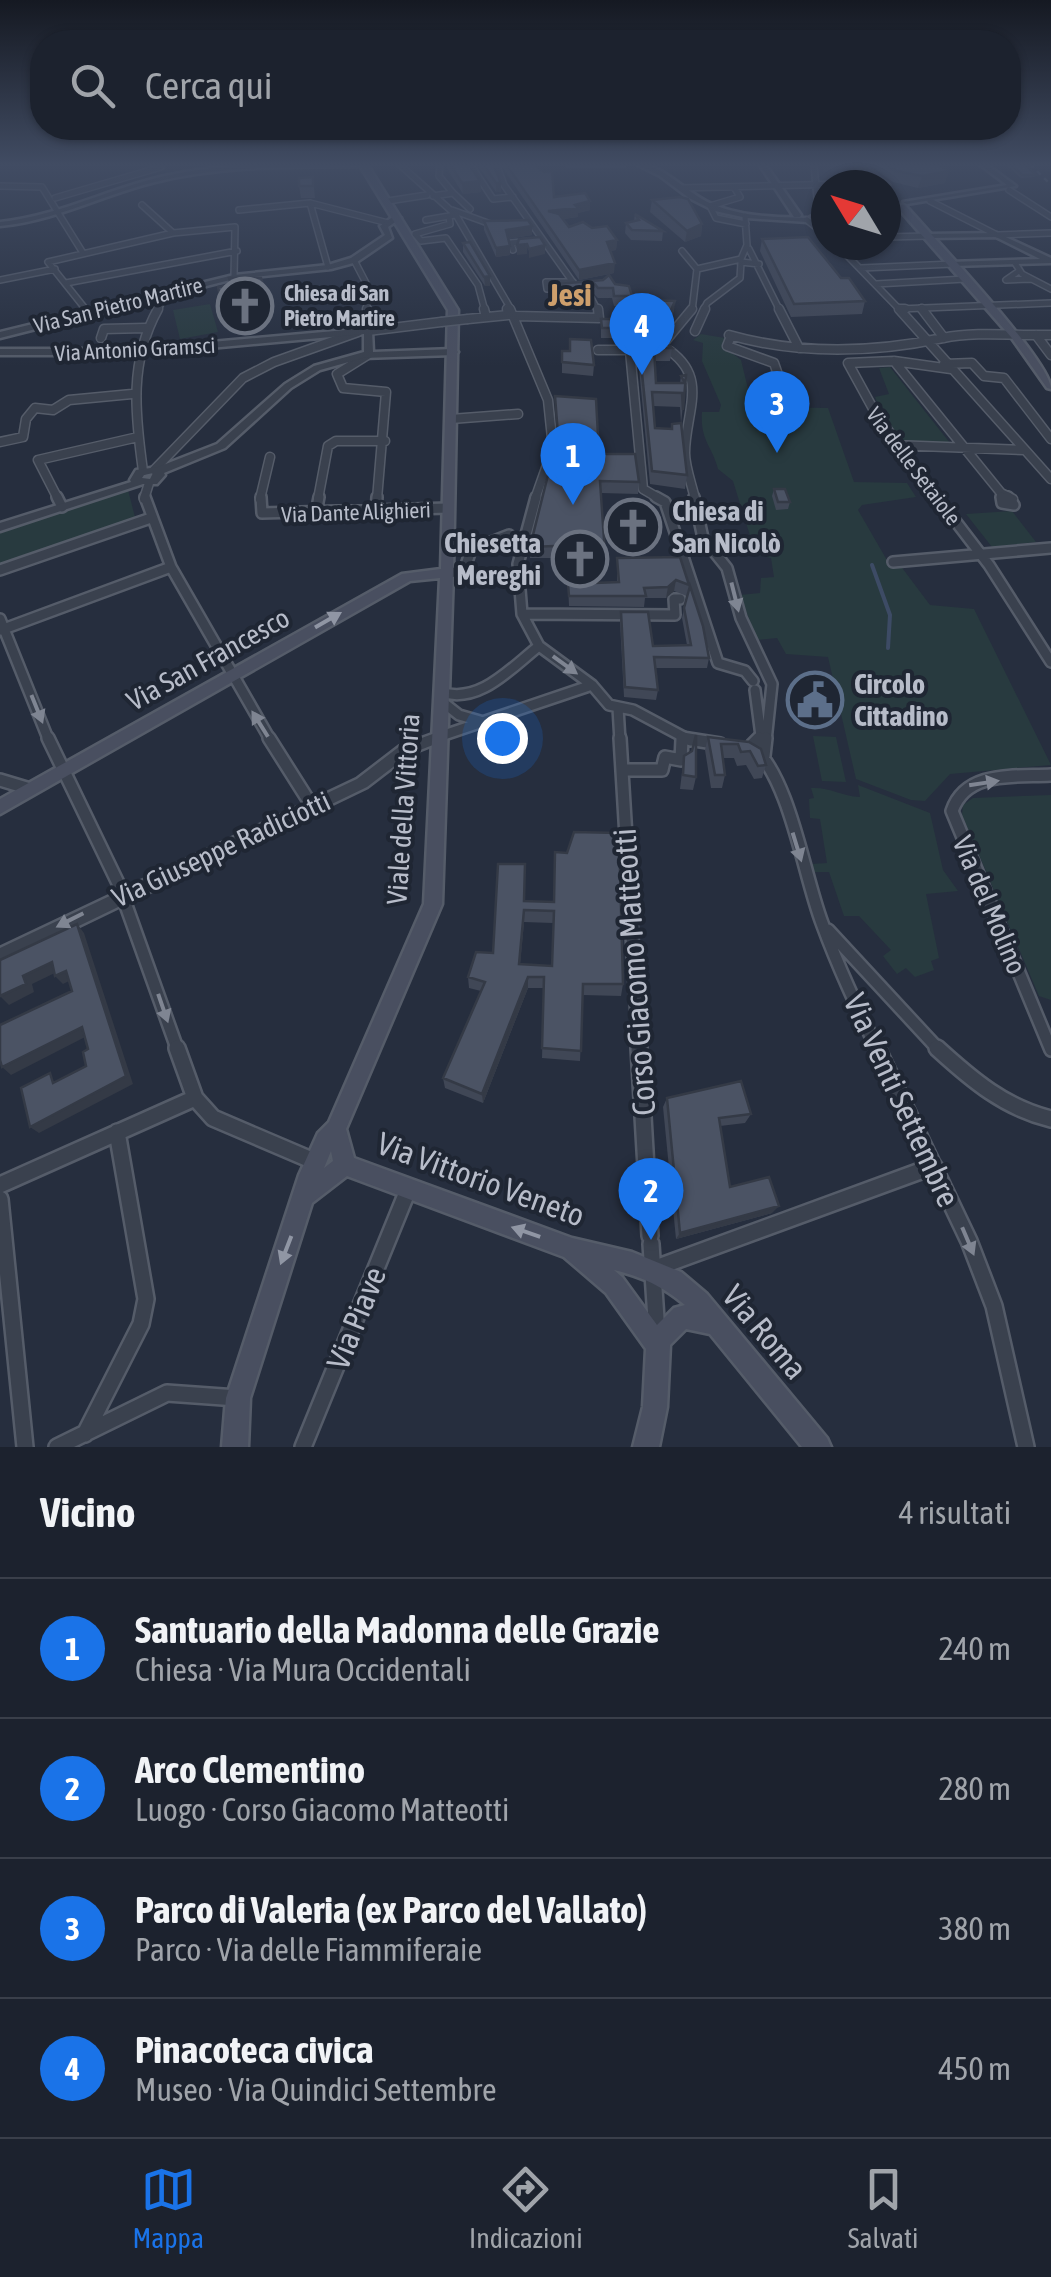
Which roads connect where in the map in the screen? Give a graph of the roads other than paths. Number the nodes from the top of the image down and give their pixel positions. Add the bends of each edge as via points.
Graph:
1 (70, 232) edge
2 (173, 232) joint
3 (179, 232) edge
4 (235, 232) edge
5 (318, 232) edge
6 (389, 232) edge
7 (399, 232) edge
8 (424, 232) edge
9 (466, 232) edge
10 (537, 232) edge
11 (747, 232) edge
12 (925, 232) edge
13 (990, 232) edge
14 (1051, 233) edge
15 (523, 235) edge
16 (997, 235) junction
17 (540, 236) junction
18 (929, 236) junction
19 (901, 237) edge
20 (512, 246) edge
21 (749, 249) junction
22 (237, 251) junction
23 (682, 251) dead end
24 (83, 254) junction
25 (354, 260) junction
26 (853, 260) edge
27 (1051, 261) edge
28 (741, 262) junction
29 (759, 264) junction
30 (953, 264) junction
31 (328, 267) junction
32 (1017, 267) junction
33 (861, 268) junction
34 (55, 269) junction
35 (697, 269) junction
36 (234, 277) junction
37 (965, 279) junction
38 (1032, 279) junction
39 (0, 280) edge
40 (66, 284) junction
41 (876, 284) junction
42 (575, 285) junction
43 (589, 285) edge
44 (1051, 290) edge
45 (168, 291) junction
46 (1051, 303) edge
47 (988, 305) junction
48 (899, 308) junction
49 (921, 308) junction
50 (87, 311) junction
51 (512, 316) junction
52 (486, 317) junction
53 (146, 328) junction
54 (363, 331) junction
55 (695, 331) dead end
56 (0, 334) edge
57 (814, 335) dead end
58 (1036, 335) junction
59 (1051, 335) edge
60 (1014, 336) junction
61 (339, 337) junction
62 (101, 338) dead end
63 (944, 338) junction
64 (930, 346) junction
65 (799, 348) junction
66 (819, 349) junction
67 (598, 350) dead end
68 (666, 350) junction
69 (630, 351) junction
70 (0, 352) edge
71 (142, 352) junction
72 (453, 352) junction
73 (368, 356) junction
74 (894, 361) junction
75 (1046, 361) edge
76 (948, 366) junction
77 (1051, 386) edge
78 (783, 388) dead end
79 (132, 394) junction
80 (518, 414) dead end
81 (451, 419) junction
82 (138, 436) junction
83 (1051, 439) edge
84 (384, 441) junction
85 (0, 442) edge
86 (894, 445) junction
87 (964, 447) junction
88 (1024, 450) junction
89 (270, 456) dead end
90 (148, 476) junction
91 (1051, 479) edge
92 (1001, 494) dead end
93 (61, 504) junction
94 (449, 508) junction
95 (376, 512) junction
96 (316, 513) junction
97 (148, 519) junction
98 (0, 523) edge
99 (508, 535) dead end
100 (1051, 548) edge
101 (980, 552) junction
102 (893, 562) dead end
103 (172, 567) junction
104 (0, 570) edge
105 (447, 572) junction
106 (680, 599) dead end
107 (522, 614) junction
108 (1, 626) edge
109 (539, 646) junction
110 (1051, 662) edge
111 (230, 676) junction
112 (592, 684) junction
113 (441, 696) junction
114 (618, 708) junction
115 (486, 722) junction
116 (438, 736) junction
117 (682, 739) junction
118 (752, 745) junction
119 (764, 756) junction
120 (61, 769) junction
121 (622, 770) junction
122 (1051, 776) edge
123 (0, 780) edge
124 (30, 789) junction
125 (312, 806) junction
126 (0, 807) edge
127 (121, 895) junction
128 (821, 922) junction
129 (0, 956) edge
130 (1051, 1050) edge
131 (194, 1098) junction
132 (1051, 1118) edge
133 (336, 1129) junction
134 (118, 1132) junction
135 (316, 1162) junction
136 (345, 1166) junction
137 (934, 1166) junction
138 (0, 1184) edge
139 (408, 1190) junction
140 (306, 1195) junction
141 (0, 1199) edge
142 (572, 1250) junction
143 (652, 1270) junction
144 (712, 1323) junction
145 (658, 1344) junction
146 (238, 1398) junction
147 (85, 1434) junction
148 (24, 1447) edge
149 (57, 1447) edge
150 (235, 1447) edge
151 (304, 1447) edge
152 (646, 1447) edge
153 (818, 1447) edge
154 (1026, 1447) edge

1 - 24 street
2 - 3 street
2 - 24 street
4 - 22 street
5 - 31 street
6 - 25 street
7 - 72 main road, Viale della Vittoria via 452,310
8 - 52 street via 415,234 421,241 446,238 478,285
9 - 51 street
10 - 17 street
11 - 21 street
12 - 18 main road
13 - 16 street
14 - 16 street
15 - 17 street
16 - 18 street
16 - 27 street
17 - 20 street
17 - 42 street
18 - 19 street
18 - 30 main road
21 - 28 street
21 - 29 street
22 - 36 street
22 - 40 street
23 - 35 street
24 - 34 street via 48,262
25 - 31 street, Via San Pietro Martire
25 - 54 street via 366,282
26 - 33 street
27 - 32 street
28 - 29 street
28 - 35 street
28 - 55 street via 740,278 707,303
29 - 65 street
30 - 32 street
30 - 33 street
30 - 37 main road
31 - 36 street, Via San Pietro Martire
32 - 38 street
32 - 38 street via 1006,280
33 - 41 street
34 - 39 street
34 - 40 street
35 - 68 street via 692,312
36 - 45 street, Via San Pietro Martire
37 - 41 street
37 - 47 main road
38 - 44 street
40 - 50 street
41 - 48 street
42 - 43 street
42 - 51 street, Via Antonio Gramsci via 598,306 599,318
45 - 50 street, Via San Pietro Martire
45 - 53 street
46 - 47 street
47 - 49 street
47 - 60 main road
48 - 49 street
48 - 64 street
49 - 63 street
50 - 56 street, Via San Pietro Martire
51 - 52 street, Via Antonio Gramsci
51 - 107 street via 548,400 553,448 523,537
52 - 54 street, Via Antonio Gramsci, bridge
53 - 62 street via 104,330
53 - 71 street
54 - 61 street, Via Antonio Gramsci
54 - 73 street
57 - 66 street
58 - 59 street
58 - 60 street
58 - 75 street
60 - 63 street
60 - 75 main road
61 - 71 street, Via Antonio Gramsci
61 - 90 street via 244,377
63 - 64 street
64 - 66 street
64 - 76 street
65 - 66 street
65 - 78 street via 730,336 727,346 774,363
67 - 69 street
68 - 69 street
68 -> 119 street via 685,362 694,391 685,453 703,538 727,568 740,618 772,684
69 - 118 street via 644,488 665,502 718,663 745,671 754,685 761,736
70 - 71 street, Via Antonio Gramsci
71 - 79 street
72 - 73 street
72 - 81 main road, Viale della Vittoria
73 - 84 street via 340,369 338,384 386,392
73 - 90 street via 335,361 301,382 227,449
74 - 76 street, Via delle Setaiole
74 - 86 street, Via delle Setaiole via 848,363
74 - 87 street
75 - 77 main road
76 - 83 street, Via delle Setaiole via 972,363 984,376 1004,378
76 - 88 street
79 - 82 street
79 - 85 street via 35,408 23,437
80 - 81 street
81 - 94 main road, Viale della Vittoria
82 - 90 street
82 - 93 street via 38,460
84 - 95 street
84 - 96 street via 328,446
86 - 87 street
86 - 101 street, Via delle Setaiole
87 - 88 street
87 - 92 street
88 - 91 street
89 - 96 street, Via Dante Alighieri via 260,510
90 - 93 street
90 - 97 street via 142,502
93 - 98 street
94 - 95 street, Via Dante Alighieri
94 - 105 main road, Viale della Vittoria
95 - 96 street, Via Dante Alighieri
97 - 103 street
97 - 104 street
99 - 105 street via 471,550 464,571
100 - 101 street
101 - 102 street
101 - 110 street, Via delle Setaiole
103 - 108 street
103 - 111 street
111 -> 105 main road, Via San Francesco via 406,577
105 - 113 main road, Viale della Vittoria
106 - 107 street via 674,600 676,615
107 - 109 street
108 -> 120 street
109 -> 112 street
109 - 113 street via 472,694
111 - 120 main road, Via San Francesco
125 -> 111 street
112 - 114 street
112 - 115 street
113 - 115 street via 459,715
113 - 116 main road, Viale della Vittoria
114 - 117 street
114 - 121 street, Corso Giacomo Matteotti
115 - 116 street
116 - 125 street, Via Giuseppe Radiciotti
116 - 133 main road, Viale della Vittoria via 433,904
117 - 118 street
117 - 121 street via 681,760 665,757 662,770
118 - 119 street
119 -> 128 street, Via Venti Settembre
120 - 124 main road, Via San Francesco
120 - 127 street
121 - 143 street, Corso Giacomo Matteotti
130 -> 122 street, Via del Molino via 952,811 968,784
123 - 124 street
124 - 126 main road, Via San Francesco
125 - 127 street, Via Giuseppe Radiciotti
127 -> 129 street, Via Giuseppe Radiciotti
127 -> 131 street
128 - 132 street via 971,1079 1019,1113
128 - 137 street, Via Venti Settembre
131 - 134 street
131 - 135 street via 213,1118
133 - 135 main road, Viale della Vittoria
133 - 136 main road, Via Vittorio Veneto
134 - 138 street
134 - 147 street via 146,1299 141,1324
135 - 140 main road, Viale della Vittoria
136 - 139 main road, Via Vittorio Veneto
136 - 140 main road, Via Vittorio Veneto
137 - 143 street
137 -> 154 street, Via Venti Settembre via 994,1306
142 -> 139 main road, Via Vittorio Veneto
139 - 151 street, Via Piave
140 -> 146 main road, Viale della Vittoria
141 - 148 street
142 - 143 main road, Via Vittorio Veneto
142 - 145 main road via 614,1285
143 - 144 main road, Via Roma via 692,1295
143 - 145 street, Corso Giacomo Matteotti
144 - 145 main road via 682,1316
144 - 153 main road, Via Roma
145 - 152 main road
146 - 147 street via 166,1393
146 - 150 main road, Viale della Vittoria
147 - 149 street

